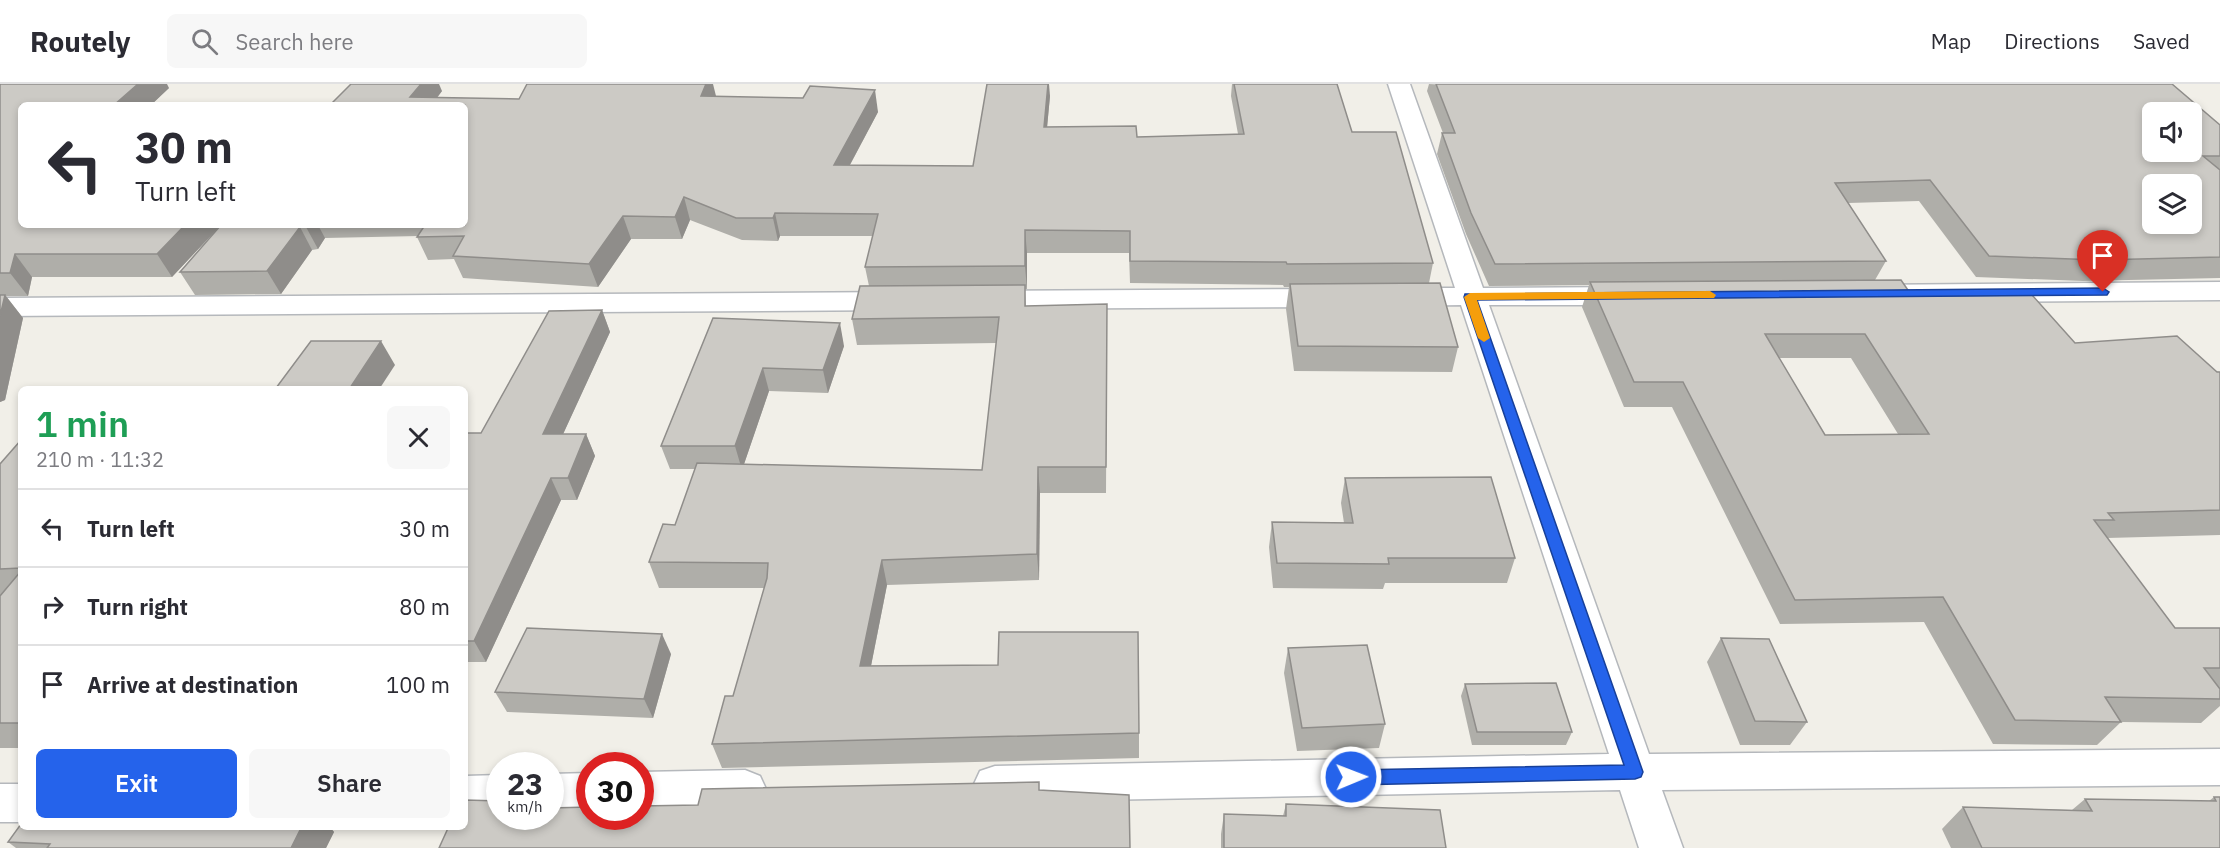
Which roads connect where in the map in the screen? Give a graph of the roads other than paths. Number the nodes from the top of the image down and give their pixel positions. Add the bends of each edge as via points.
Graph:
1 (1399, 84) edge
2 (186, 282) edge
3 (2220, 291) edge
4 (1839, 294) edge
5 (1660, 295) edge
6 (1470, 297) junction
7 (164, 306) junction
8 (0, 307) edge
9 (2220, 767) edge
10 (1635, 772) junction
11 (964, 785) edge
12 (784, 788) edge
13 (654, 791) edge
14 (486, 794) edge
15 (468, 795) edge
16 (18, 803) edge
17 (0, 804) edge
18 (1661, 848) edge

1 - 6 street
2 - 7 street
3 - 4 street
5 - 6 street
6 - 7 street
6 - 10 street
7 - 8 street
9 - 10 street
10 - 11 street
10 - 18 street
12 - 13 street
14 - 15 street
16 - 17 street

